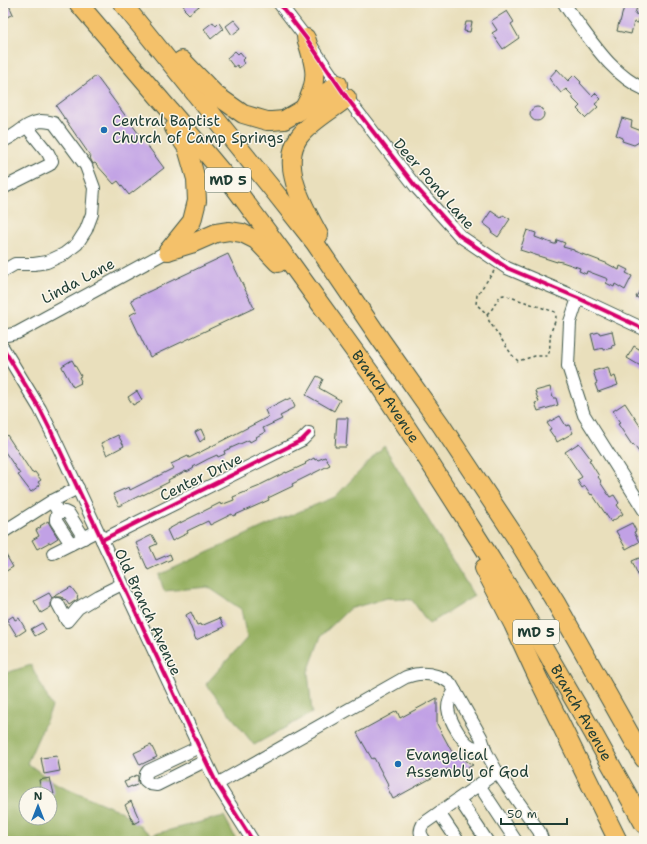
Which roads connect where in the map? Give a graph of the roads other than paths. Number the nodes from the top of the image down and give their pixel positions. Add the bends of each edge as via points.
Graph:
1 (78, 3) edge
2 (122, 3) edge
3 (128, 3) edge
4 (279, 3) edge
5 (568, 4) edge
6 (108, 37) junction
7 (306, 38) junction
8 (644, 89) edge
9 (342, 91) junction
10 (303, 109) junction
11 (26, 127) junction
12 (3, 141) edge
13 (3, 188) edge
14 (168, 251) junction
15 (3, 271) edge
16 (578, 298) junction
17 (358, 306) junction
18 (644, 329) edge
19 (339, 330) junction
20 (3, 336) edge
21 (3, 348) edge
22 (309, 433) dead end
23 (419, 446) junction
24 (78, 488) junction
25 (52, 501) junction
26 (644, 510) edge
27 (58, 512) junction
28 (3, 532) edge
29 (99, 536) junction
30 (84, 538) junction
31 (70, 544) junction
32 (53, 553) dead end
33 (122, 584) junction
34 (58, 604) dead end
35 (592, 667) junction
36 (455, 691) junction
37 (644, 740) edge
38 (484, 746) junction
39 (199, 747) junction
40 (644, 759) edge
41 (206, 761) junction
42 (497, 772) junction
43 (217, 784) junction
44 (479, 784) junction
45 (459, 798) junction
46 (439, 812) junction
47 (644, 824) edge
48 (421, 839) edge
49 (253, 841) edge
50 (458, 841) edge
51 (487, 841) edge
52 (516, 841) edge
53 (541, 841) edge
54 (618, 841) edge

1 - 6 highway, Branch Avenue / MD 5
2 - 17 highway, Branch Avenue / MD 5 via 315,243
3 - 10 highway via 216,95 243,114 272,121 284,120
4 - 7 street, Deer Pond Lane
5 - 8 street via 600,53 620,73
6 - 14 highway via 113,51 172,123 187,148 196,179 197,201 192,221
6 - 19 highway, Branch Avenue / MD 5 via 232,184
7 - 9 street, Deer Pond Lane
7 - 10 highway via 315,78 311,94
9 - 10 highway
9 - 16 street, Deer Pond Lane via 416,187 460,236 507,268
9 - 17 highway via 299,137 293,149 292,171 310,219
11 - 12 street
11 - 13 street via 52,161 49,165
11 - 15 street via 41,121 54,123 86,166 94,188 92,214 77,244 64,254 47,262 14,264
14 - 19 highway via 216,233 242,233 256,240
14 - 20 street, Linda Lane via 17,333
16 - 18 street, Deer Pond Lane
16 - 26 street via 570,322 568,366 584,415
17 - 35 highway, Branch Avenue / MD 5 via 500,514 556,603
19 - 23 highway, Branch Avenue / MD 5
21 - 24 street, Old Branch Avenue via 40,409
22 - 29 street, Center Drive via 302,440
23 - 47 highway, Branch Avenue / MD 5 via 536,634
23 - 54 highway via 513,624
24 - 25 street
24 - 29 street, Old Branch Avenue
25 - 27 street
25 - 28 street
27 - 30 street via 69,514
27 - 31 street via 56,521
29 - 30 street, Center Drive
29 - 33 street, Old Branch Avenue
30 - 31 street, Center Drive
31 - 32 street, Center Drive
33 - 34 street via 78,608 67,621
33 - 39 street, Old Branch Avenue
35 - 37 highway
35 - 40 highway, Branch Avenue / MD 5
36 - 38 street
36 - 38 street via 449,699 448,708 453,724 470,746
36 - 43 street via 451,684 437,676 420,673 406,677
38 - 42 street
39 - 41 street, Old Branch Avenue
39 - 41 street via 148,771 145,780 157,785
41 - 43 street, Old Branch Avenue
42 - 44 street
42 - 53 street via 539,831
43 - 49 street, Old Branch Avenue
44 - 45 street
44 - 52 street
45 - 46 street
45 - 51 street
46 - 48 street via 420,828
46 - 50 street

